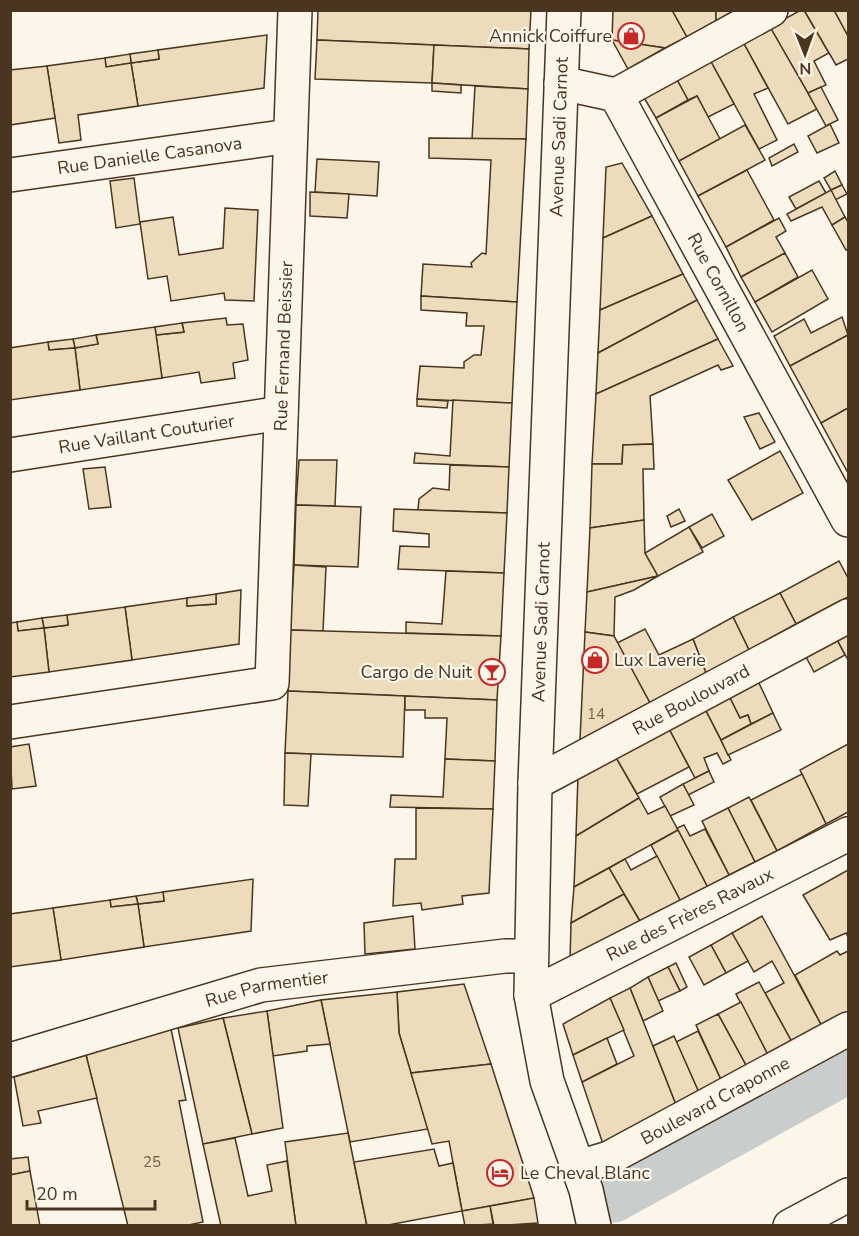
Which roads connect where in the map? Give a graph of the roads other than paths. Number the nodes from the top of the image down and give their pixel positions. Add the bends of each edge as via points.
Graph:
1 (295, 10) edge
2 (564, 10) edge
3 (771, 10) edge
4 (561, 83) junction
5 (616, 94) junction
6 (290, 136) junction
7 (10, 175) edge
8 (281, 413) junction
9 (10, 455) edge
10 (849, 520) edge
11 (849, 616) edge
12 (10, 722) edge
13 (535, 783) junction
14 (849, 834) edge
15 (530, 956) junction
16 (531, 995) junction
17 (849, 1029) edge
18 (10, 1060) edge
19 (579, 1167) junction
20 (849, 1195) edge
21 (594, 1226) edge
22 (790, 1226) edge

1 - 6 street, Rue Fernand Beissier
2 - 4 street, Avenue Sadi Carnot
3 - 5 street
4 - 5 street
4 - 13 street, Avenue Sadi Carnot
5 - 10 street, Rue Cornillon
6 - 7 street, Rue Danielle Casanova
6 - 8 street, Rue Fernand Beissier
8 - 9 street, Rue Vaillant Couturier
8 - 12 street, Rue Fernand Beissier via 272,683
11 - 13 street, Rue Boulouvard
13 - 15 street, Avenue Sadi Carnot
14 - 16 street, Rue des Frères Ravaux
15 - 16 street, Avenue Sadi Carnot
15 - 18 street, Rue Parmentier via 261,985
16 - 19 street, Avenue Sadi Carnot via 547,1081
17 - 19 street, Boulevard Craponne via 609,1158
19 - 21 street, Avenue Sadi Carnot
20 - 22 street

